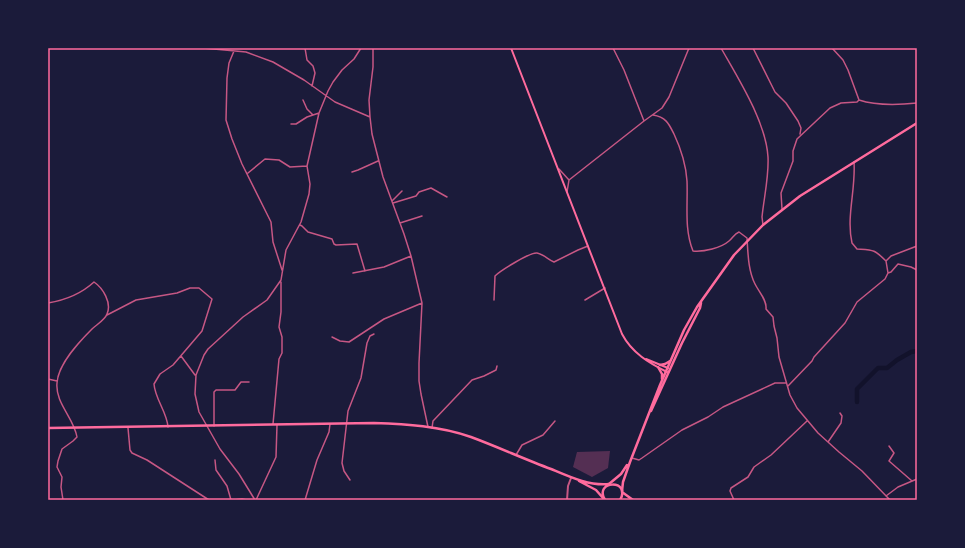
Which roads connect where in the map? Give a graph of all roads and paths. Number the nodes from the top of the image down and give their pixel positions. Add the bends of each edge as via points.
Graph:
1 (203, 48) edge
2 (305, 48) edge
3 (361, 48) edge
4 (373, 48) edge
5 (511, 48) edge
6 (613, 48) edge
7 (689, 48) edge
8 (721, 48) edge
9 (752, 48) edge
10 (832, 48) edge
11 (234, 51) junction
12 (312, 86) junction
13 (326, 96) junction
14 (303, 100) dead end
15 (859, 100) junction
16 (917, 103) edge
17 (319, 113) junction
18 (313, 115) junction
19 (653, 115) junction
20 (370, 117) junction
21 (644, 121) junction
22 (917, 123) edge
23 (291, 124) dead end
24 (799, 136) junction
25 (378, 161) junction
26 (854, 161) junction
27 (307, 166) junction
28 (558, 168) junction
29 (352, 172) dead end
30 (248, 173) junction
31 (568, 180) junction
32 (402, 191) dead end
33 (567, 192) junction
34 (447, 197) dead end
35 (392, 202) junction
36 (782, 209) junction
37 (422, 216) dead end
38 (400, 223) junction
39 (763, 225) junction
40 (300, 226) junction
41 (747, 241) junction
42 (588, 246) junction
43 (917, 246) edge
44 (411, 256) junction
45 (886, 261) junction
46 (917, 270) edge
47 (282, 271) junction
48 (365, 271) junction
49 (353, 273) dead end
50 (888, 273) junction
51 (281, 280) junction
52 (605, 288) junction
53 (494, 300) dead end
54 (585, 300) dead end
55 (48, 303) edge
56 (422, 303) junction
57 (701, 303) junction
58 (107, 315) junction
59 (374, 334) dead end
60 (332, 337) dead end
61 (181, 356) junction
62 (671, 359) junction
63 (497, 366) dead end
64 (659, 366) junction
65 (668, 370) junction
66 (196, 375) junction
67 (48, 379) edge
68 (57, 381) junction
69 (249, 382) dead end
70 (786, 383) junction
71 (660, 385) junction
72 (788, 386) junction
73 (650, 413) junction
74 (840, 413) dead end
75 (555, 421) dead end
76 (807, 421) junction
77 (330, 424) junction
78 (346, 424) junction
79 (273, 425) junction
80 (277, 425) junction
81 (207, 426) junction
82 (214, 426) junction
83 (168, 427) junction
84 (428, 427) junction
85 (48, 428) edge
86 (74, 428) junction
87 (128, 428) junction
88 (432, 428) junction
89 (828, 442) junction
90 (889, 446) dead end
91 (516, 455) junction
92 (631, 458) junction
93 (215, 460) dead end
94 (630, 462) junction
95 (572, 478) junction
96 (350, 480) dead end
97 (917, 480) edge
98 (912, 481) junction
99 (610, 484) junction
100 (622, 492) junction
101 (886, 496) junction
102 (604, 499) edge
103 (63, 500) edge
104 (209, 500) edge
105 (230, 500) edge
106 (234, 500) edge
107 (248, 500) edge
108 (255, 500) edge
109 (305, 500) edge
110 (568, 500) edge
111 (620, 500) edge
112 (633, 500) edge
113 (734, 500) edge
114 (890, 500) edge

1 - 11 street
2 - 12 street via 307,60 315,73
3 - 13 street via 354,60 333,82
4 - 20 street
5 - 28 main road
6 - 21 street
7 - 19 street via 666,104
8 - 39 street via 742,85 766,140 768,164
9 - 24 street via 775,92 798,121 801,128
10 - 15 street via 846,65
11 - 12 street via 249,53 273,62
11 - 30 street via 226,78 226,115 232,139
12 - 13 street
13 - 17 street
13 - 20 street
14 - 18 street via 306,109
15 - 16 street via 898,105
15 - 24 street via 830,108
17 - 18 street
17 - 27 street
18 - 23 street
19 - 21 street
19 - 41 street via 668,121 681,150 687,181 687,221 694,251 717,247 730,241 739,232
20 - 25 street
21 - 31 street
22 - 26 main road
24 - 36 street via 781,193
25 - 29 street
25 - 35 street
26 - 36 main road
26 - 45 street via 850,224 852,243 857,249 868,248 876,252
27 - 30 street via 290,167 279,160 265,159
27 - 40 street via 310,190
28 - 31 street
28 - 33 main road
30 - 47 street via 271,222 273,242
31 - 33 street
32 - 35 street
33 - 42 main road
34 - 35 street via 431,188 419,192 416,196
35 - 38 street
36 - 39 main road
37 - 38 street
38 - 44 street
39 - 41 main road
40 - 47 street via 286,250
40 - 48 street via 308,232 332,239 336,245 357,244
41 - 57 main road
41 - 70 street via 751,274 766,309 773,317
42 - 52 main road
42 - 53 street via 554,262 538,253 521,260 495,276
43 - 45 street via 891,256
44 - 48 street via 384,267
44 - 56 street
45 - 50 street
46 - 50 street via 898,264
47 - 51 street
48 - 49 street
50 - 72 street via 882,283 857,302 845,323
51 - 66 street via 267,300 243,317 208,349
51 - 79 street via 279,327 282,353 279,359
52 - 54 street
52 - 64 main road via 631,348
55 - 58 street via 73,296 86,290 94,282 108,303
56 - 60 street via 389,317 349,342
56 - 84 street via 419,363 421,394
57 - 62 main road via 690,318
57 - 65 main road
58 - 61 street via 136,300 199,288 212,298 202,331
58 - 68 street via 76,346 62,367
59 - 78 street via 367,343 361,378 348,410
61 - 66 street
61 - 83 street via 160,374 154,384 168,420
62 - 64 main road
62 - 65 main road
63 - 88 street via 496,370 472,380 433,421
64 - 65 main road
64 - 71 main road via 662,376
65 - 71 main road
65 - 73 main road
66 - 81 street via 197,405
67 - 68 street
68 - 86 street via 62,404
69 - 82 street via 241,382 235,390 214,392
70 - 72 street
70 - 92 street via 775,383 723,407 708,418 682,430 639,460
71 - 73 main road
72 - 76 street via 793,400
73 - 92 main road
74 - 89 street via 843,418 841,423
75 - 91 street via 543,435 522,445
76 - 89 street
76 - 113 street via 771,456 754,467 748,477 731,488
77 - 78 main road
77 - 80 main road
77 - 109 street
78 - 84 main road via 392,423
78 - 96 street via 342,468
79 - 80 main road
79 - 82 main road
80 - 108 street via 276,457
81 - 82 main road
81 - 83 main road
81 - 108 street
83 - 87 main road
84 - 88 main road
85 - 86 main road
86 - 87 main road
86 - 103 street via 77,437 62,449 58,461
87 - 104 street via 132,453 148,460
88 - 91 main road via 471,437
89 - 101 street
90 - 98 street via 894,453 889,461
91 - 95 main road
92 - 94 main road
93 - 105 street via 216,470 227,486
94 - 99 main road via 622,474
94 - 100 main road
95 - 99 main road via 596,485
95 - 102 main road via 596,490
95 - 110 street via 568,486
97 - 98 street
98 - 101 street
99 - 100 main road via 616,485
99 - 102 main road via 603,490
100 - 111 main road
100 - 112 main road
101 - 114 street
106 - 107 street
107 - 108 street

